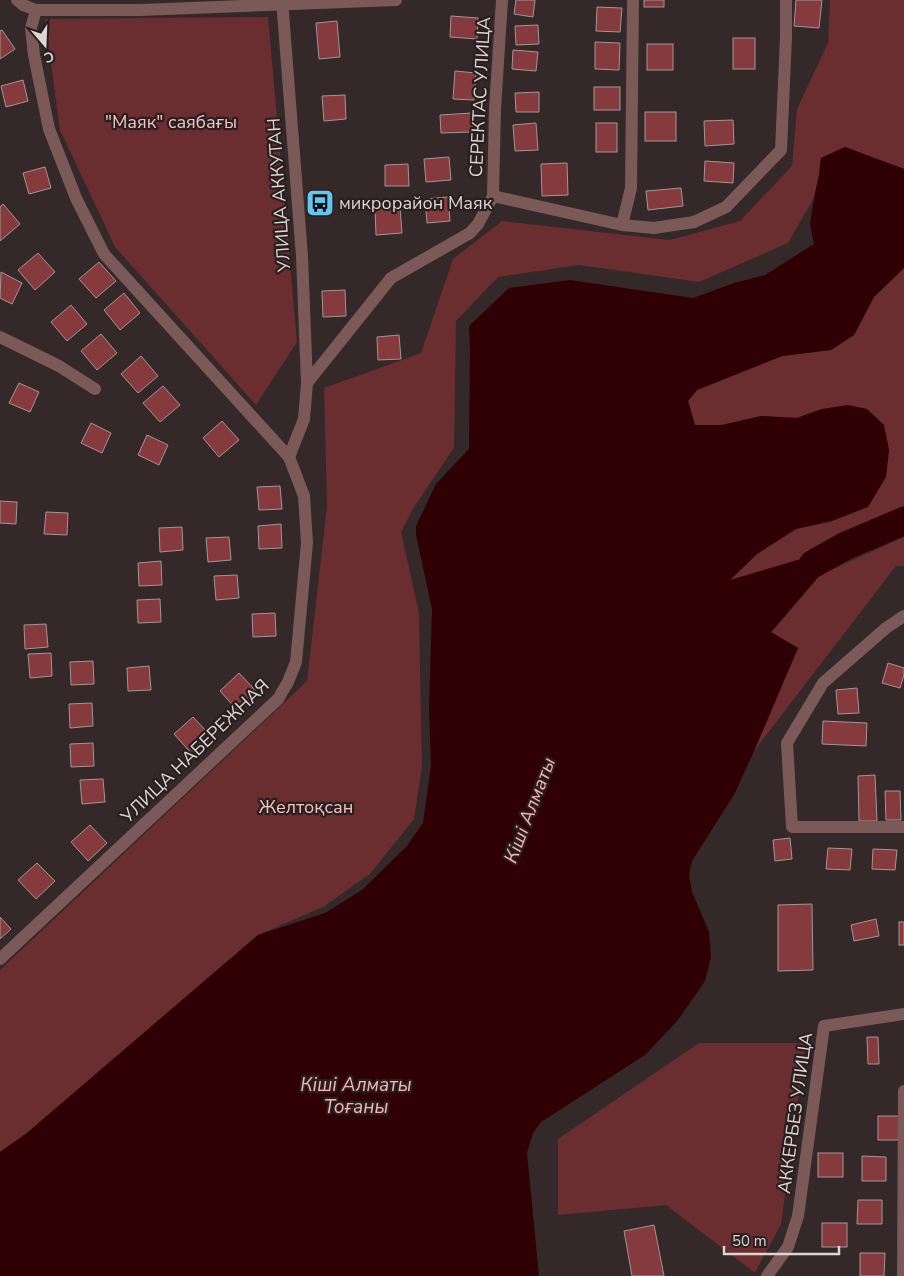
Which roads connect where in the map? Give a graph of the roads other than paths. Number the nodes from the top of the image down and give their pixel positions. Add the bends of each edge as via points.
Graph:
1 (17, 0) edge
2 (396, 0) edge
3 (502, 0) edge
4 (633, 0) edge
5 (786, 0) edge
6 (282, 2) edge
7 (140, 5) edge
8 (36, 10) junction
9 (493, 196) junction
10 (622, 225) junction
11 (0, 337) edge
12 (307, 384) junction
13 (96, 389) dead end
14 (289, 457) junction
15 (904, 616) edge
16 (904, 827) edge
17 (0, 959) edge
18 (904, 1014) edge
19 (904, 1091) edge
20 (767, 1276) edge
21 (903, 1276) edge

1 - 8 street via 23,6
2 - 6 street
3 - 9 street, СЕРЕКТАС УЛИЦА
4 - 10 street via 631,188
5 - 10 street via 781,150 726,207 694,222 654,228
6 - 7 street
6 - 12 street, УЛИЦА АККУТАН via 302,256
7 - 8 street
8 - 14 street via 31,28 49,129 76,198 104,254
9 - 10 street
9 - 12 street via 470,234 391,278
11 - 13 street via 59,366
12 - 14 street, УЛИЦА АККУТАН via 304,419
14 - 17 street, УЛИЦА НАБЕРЕЖНАЯ via 304,496 307,543 296,662 288,682 278,699
15 - 16 street via 823,683 787,743 792,827
18 - 20 street, АККЕРБЕЗ УЛИЦА via 824,1026 798,1216 788,1248
19 - 21 street

